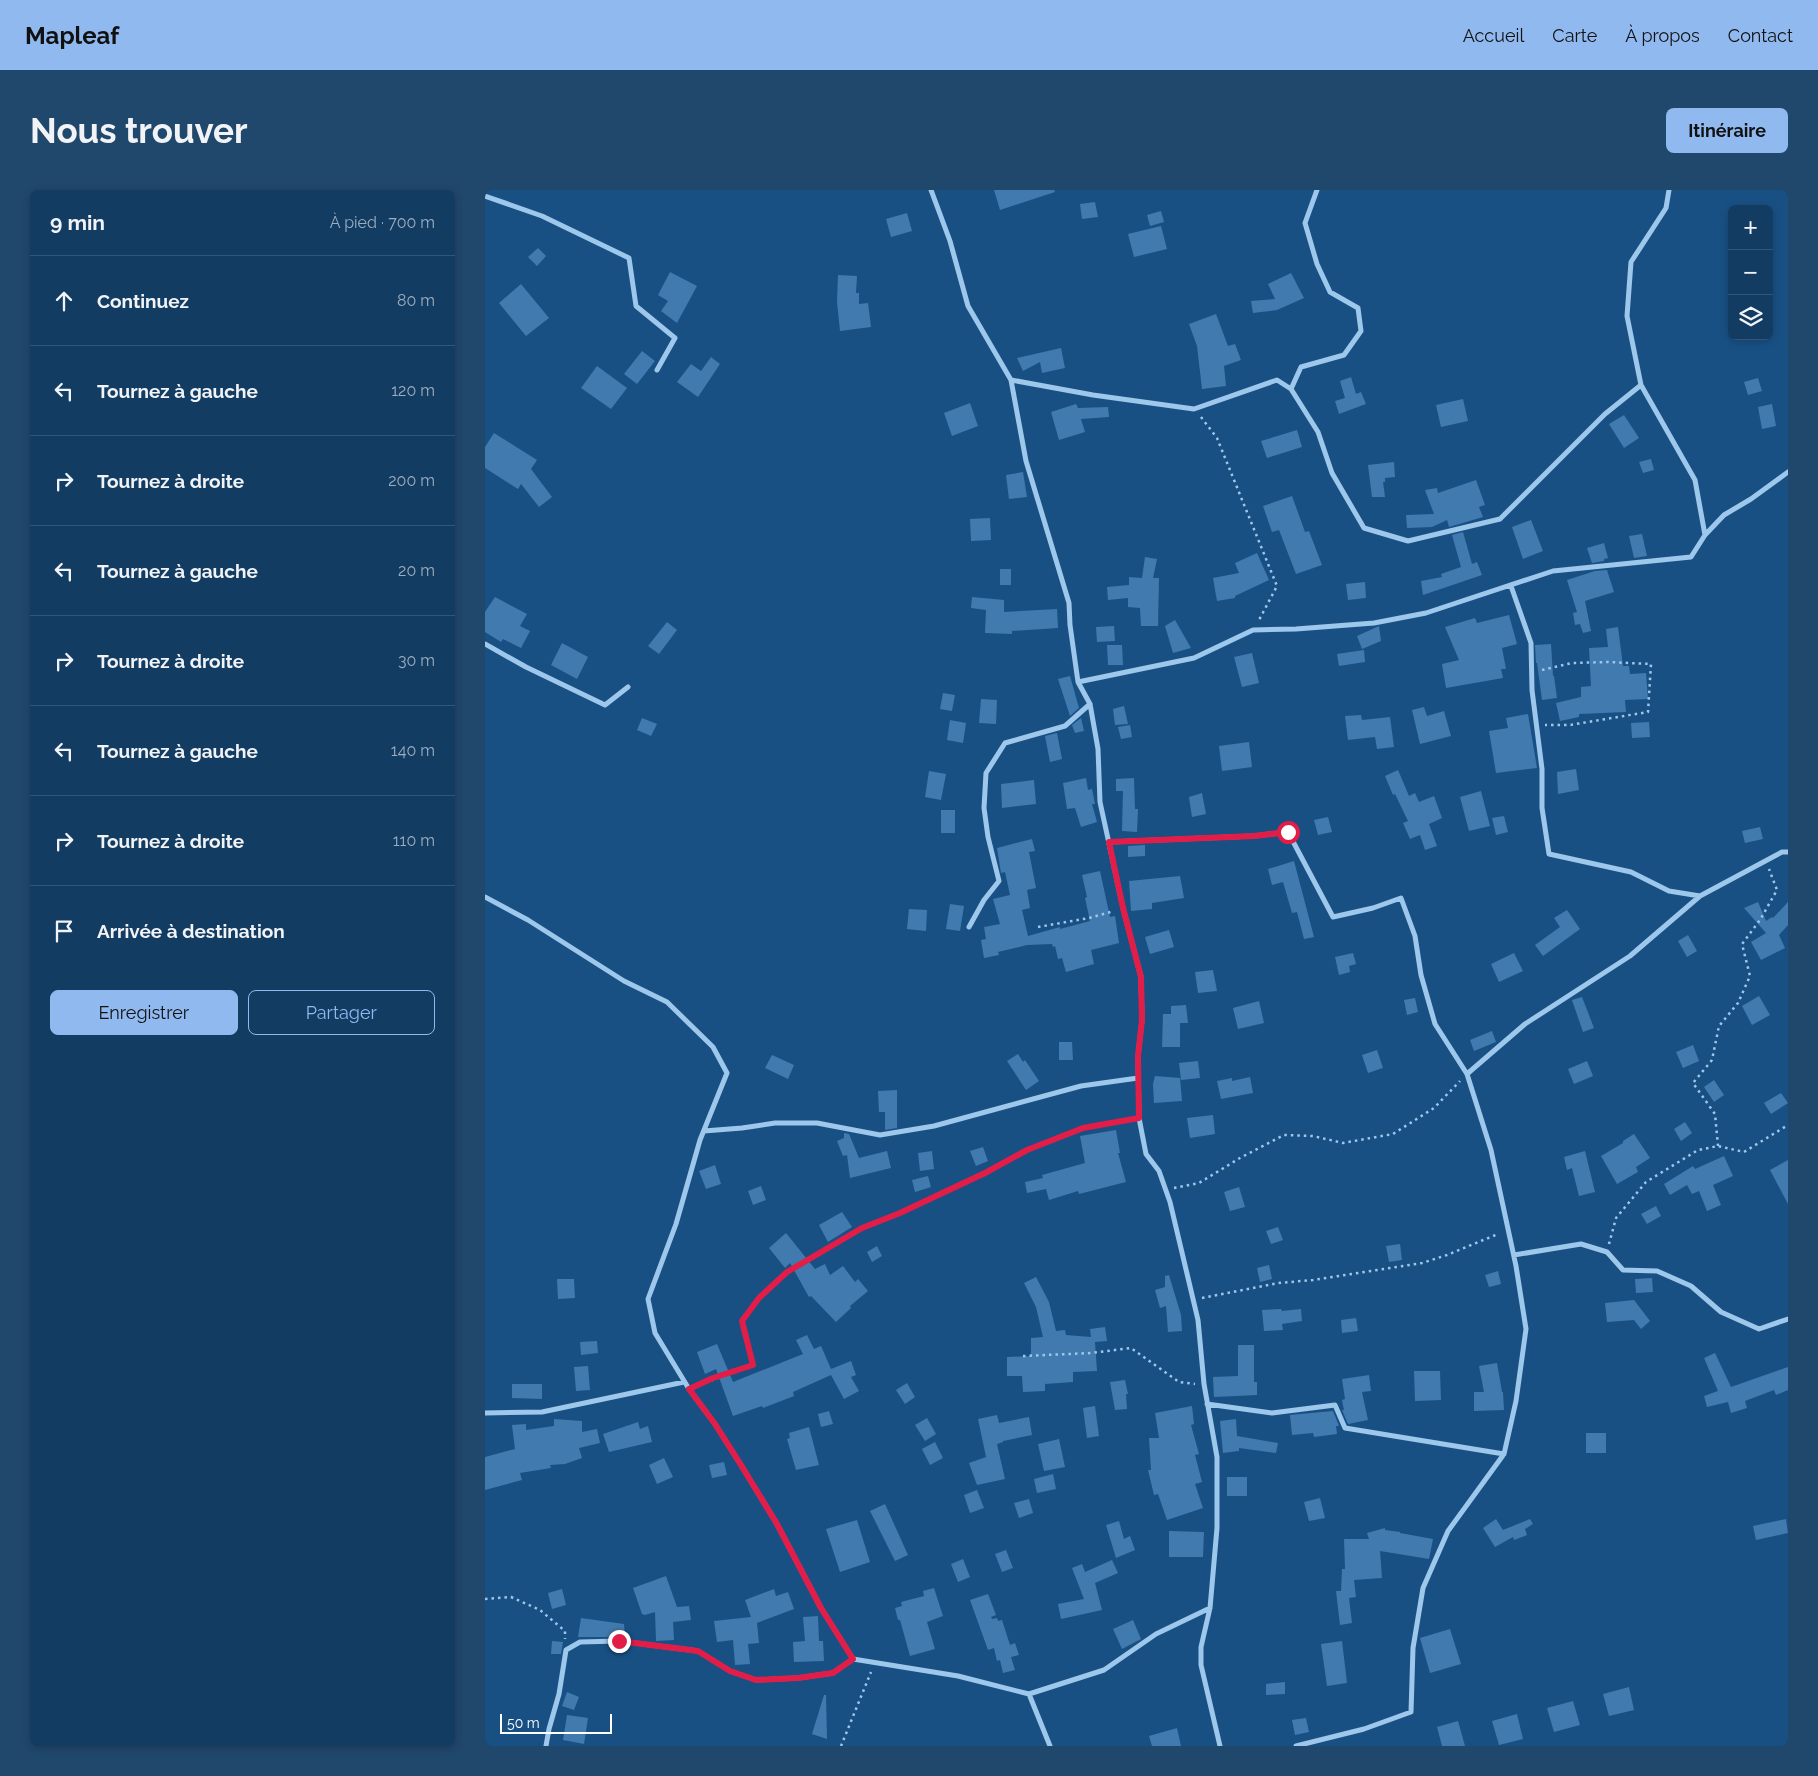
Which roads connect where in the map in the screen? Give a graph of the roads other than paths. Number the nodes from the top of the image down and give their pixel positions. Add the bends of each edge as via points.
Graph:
1 (931, 190) edge
2 (1317, 190) edge
3 (1669, 190) edge
4 (485, 196) edge
5 (657, 370) dead end
6 (1011, 380) junction
7 (1641, 385) junction
8 (1291, 389) junction
9 (1788, 472) edge
10 (1705, 535) junction
11 (1511, 586) junction
12 (485, 644) edge
13 (1078, 682) junction
14 (628, 687) dead end
15 (1090, 704) junction
16 (1109, 842) junction
17 (1788, 852) edge
18 (1700, 896) junction
19 (485, 897) edge
20 (969, 927) dead end
21 (1467, 1074) junction
22 (1138, 1078) junction
23 (703, 1131) junction
24 (1513, 1255) junction
25 (1788, 1319) edge
26 (684, 1382) junction
27 (1207, 1404) junction
28 (485, 1413) edge
29 (1504, 1454) junction
30 (1209, 1608) junction
31 (853, 1659) junction
32 (1029, 1694) junction
33 (546, 1746) edge
34 (1051, 1746) edge
35 (1220, 1746) edge
36 (1296, 1746) edge

1 - 6 street via 950,241 968,306
2 - 8 street via 1305,223 1315,256 1331,292 1358,308 1361,331 1344,355 1301,367
3 - 7 street via 1666,208 1631,262 1627,316
4 - 5 street via 542,216 629,258 636,306 675,338
6 - 8 street via 1194,409 1277,380
6 - 13 street via 1025,461 1069,603
7 - 8 street via 1605,414 1500,519 1408,541 1364,528 1332,473 1318,432
7 - 10 street via 1695,480
9 - 10 street via 1724,515
10 - 11 street via 1691,556 1553,572
11 - 13 street via 1426,613 1374,623 1253,630 1194,658
11 - 18 street via 1531,643 1531,673 1542,769 1542,808 1549,854 1631,872 1669,891
12 - 14 street via 605,705
13 - 15 street
15 - 16 street via 1098,749 1099,802
15 - 20 street via 1065,726 1005,743 987,773 984,808 999,881
16 - 21 street via 1288,832 1333,917 1401,898 1415,936 1421,975 1435,1024
16 - 22 street via 1141,977
17 - 18 street via 1782,852
18 - 21 street via 1630,956 1525,1024
19 - 23 street via 528,920 624,981 667,1002 713,1047 727,1073
21 - 24 street via 1491,1150
22 - 23 street via 1081,1086 934,1126 880,1135 817,1123 775,1123
22 - 27 street via 1139,1118 1146,1154 1159,1171 1165,1190 1198,1320
23 - 26 street via 676,1224 648,1300 655,1333
24 - 25 street via 1581,1244 1607,1252 1623,1270 1657,1271 1691,1286 1721,1312 1759,1329
24 - 29 street via 1526,1329 1517,1400
26 - 28 street via 542,1412
26 - 31 street via 715,1424 777,1524 821,1608
27 - 29 street via 1272,1412 1335,1405 1345,1428
27 - 30 street via 1217,1457 1217,1528
29 - 36 street via 1448,1530 1423,1588 1413,1648 1411,1712
30 - 32 street via 1156,1634 1104,1670
30 - 35 street via 1201,1665
31 - 32 street via 958,1676
31 - 33 street via 833,1673 756,1680 730,1671 698,1651 619,1641 580,1642 566,1650
32 - 34 street

